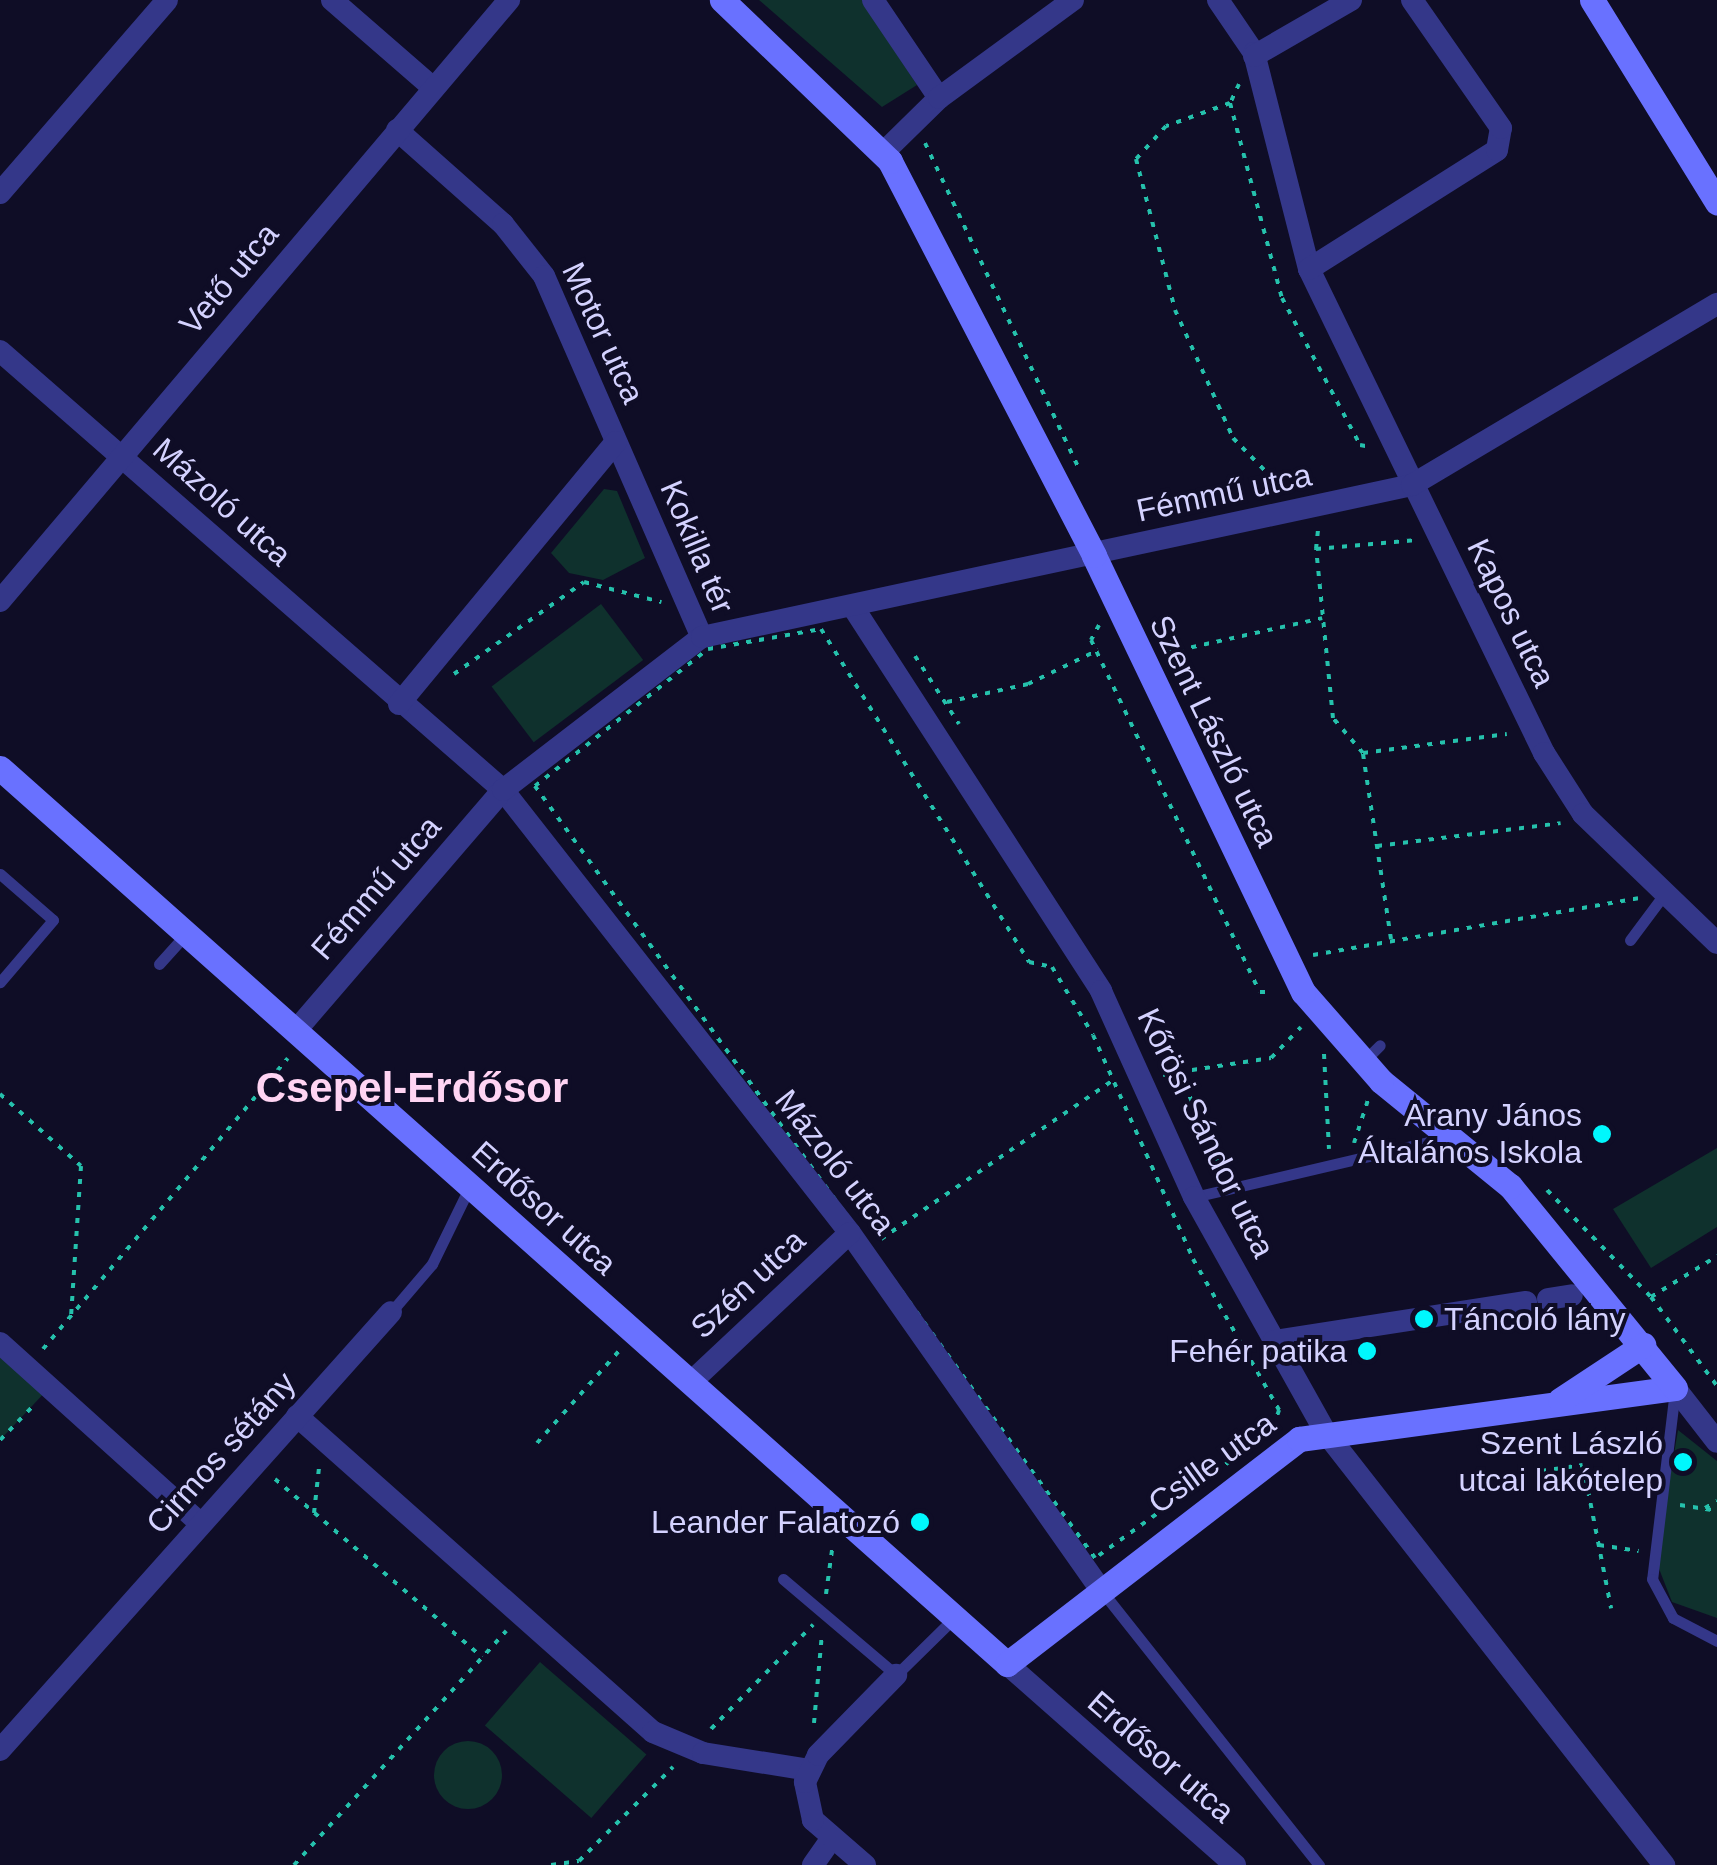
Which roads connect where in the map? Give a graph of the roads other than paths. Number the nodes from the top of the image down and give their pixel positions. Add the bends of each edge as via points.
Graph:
1 (167, 0) edge
2 (332, 0) edge
3 (508, 0) edge
4 (722, 0) edge
5 (872, 0) edge
6 (1073, 0) edge
7 (1218, 0) edge
8 (1351, 0) edge
9 (1412, 0) edge
10 (1592, 0) edge
11 (1246, 61) junction
12 (432, 87) junction
13 (939, 98) junction
14 (397, 130) junction
15 (884, 152) junction
16 (0, 193) edge
17 (1717, 202) edge
18 (1309, 269) junction
19 (1717, 304) edge
20 (0, 351) edge
21 (616, 442) junction
22 (123, 456) junction
23 (1412, 485) junction
24 (1094, 555) junction
25 (0, 601) edge
26 (852, 607) junction
27 (702, 637) junction
28 (399, 704) junction
29 (2, 772) edge
30 (502, 790) junction
31 (0, 874) edge
32 (1654, 900) junction
33 (188, 932) junction
34 (1630, 940) dead end
35 (1717, 944) edge
36 (158, 964) dead end
37 (0, 982) edge
38 (298, 1028) junction
39 (1455, 1136) junction
40 (470, 1186) junction
41 (1194, 1197) junction
42 (860, 1240) junction
43 (1572, 1295) dead end
44 (390, 1312) joint
45 (1274, 1341) junction
46 (0, 1343) edge
47 (1643, 1345) junction
48 (690, 1383) junction
49 (1675, 1388) junction
50 (1556, 1403) junction
51 (297, 1416) junction
52 (1326, 1433) junction
53 (1717, 1442) edge
54 (202, 1524) junction
55 (783, 1579) dead end
56 (1099, 1586) junction
57 (954, 1618) junction
58 (1717, 1640) edge
59 (1007, 1664) junction
60 (896, 1675) junction
61 (7, 1749) edge
62 (810, 1770) junction
63 (832, 1838) junction
64 (812, 1865) edge
65 (865, 1865) edge
66 (1234, 1865) edge
67 (1319, 1865) edge
68 (1662, 1865) edge

1 - 16 street
2 - 12 street
3 - 12 street, Vető utca
4 - 15 street, Szent László utca
5 - 13 street
6 - 13 street
7 - 11 street, Kapos utca
8 - 11 street
9 - 18 street via 1501,128 1497,150
10 - 17 street
11 - 18 street, Kapos utca
12 - 14 street, Vető utca
13 - 15 street
14 - 21 street, Motor utca via 503,224 544,276
14 - 22 street, Vető utca
15 - 24 street, Szent László utca
18 - 23 street, Kapos utca
19 - 23 street, Fémmű utca
20 - 22 street, Mázoló utca
21 - 27 street, Kokilla tér
21 - 28 street
22 - 25 street, Vető utca
22 - 28 street, Mázoló utca
23 - 24 street, Fémmű utca
23 - 32 street, Kapos utca via 1544,752 1583,814
24 - 26 street, Fémmű utca
24 - 39 street, Szent László utca via 1303,992
26 - 27 street, Fémmű utca
26 - 41 street, Kőrösi Sándor utca via 1101,990
27 - 30 street, Kokilla tér
28 - 30 street
29 - 33 street, Erdősor utca
30 - 38 street, Fémmű utca
30 - 42 street, Mázoló utca
31 - 37 lane via 53,920
32 - 34 lane
32 - 35 street, Kapos utca
33 - 36 lane
33 - 38 street, Erdősor utca
38 - 40 street, Erdősor utca
39 - 41 lane
39 - 47 street, Szent László utca via 1510,1186
40 - 44 lane, Cirmos sétány via 432,1264
40 - 48 street, Erdősor utca
41 - 45 street, Kőrösi Sándor utca
42 - 48 street, Szén utca
42 - 56 street, Mázoló utca
43 - 45 street
44 - 51 street, Cirmos sétány
45 - 52 street, Kőrösi Sándor utca
46 - 54 street
47 - 49 street, Szent László utca
47 - 50 street, Csille utca
48 - 57 street, Erdősor utca
49 - 50 street, Csille utca
49 - 53 street, Szent László utca
49 - 58 lane via 1654,1553 1664,1606 1688,1630
50 - 52 street, Csille utca
51 - 54 street, Cirmos sétány
51 - 62 street via 653,1732 691,1750
52 - 56 street, Csille utca via 1277,1452
52 - 68 street, Kőrösi Sándor utca
54 - 61 street, Cirmos sétány
55 - 60 lane
56 - 59 street, Csille utca
56 - 67 lane, Erdősor utca
57 - 59 street, Erdősor utca
57 - 60 lane
59 - 66 street, Erdősor utca
60 - 62 street
62 - 63 street via 813,1820
63 - 64 street
63 - 65 street

